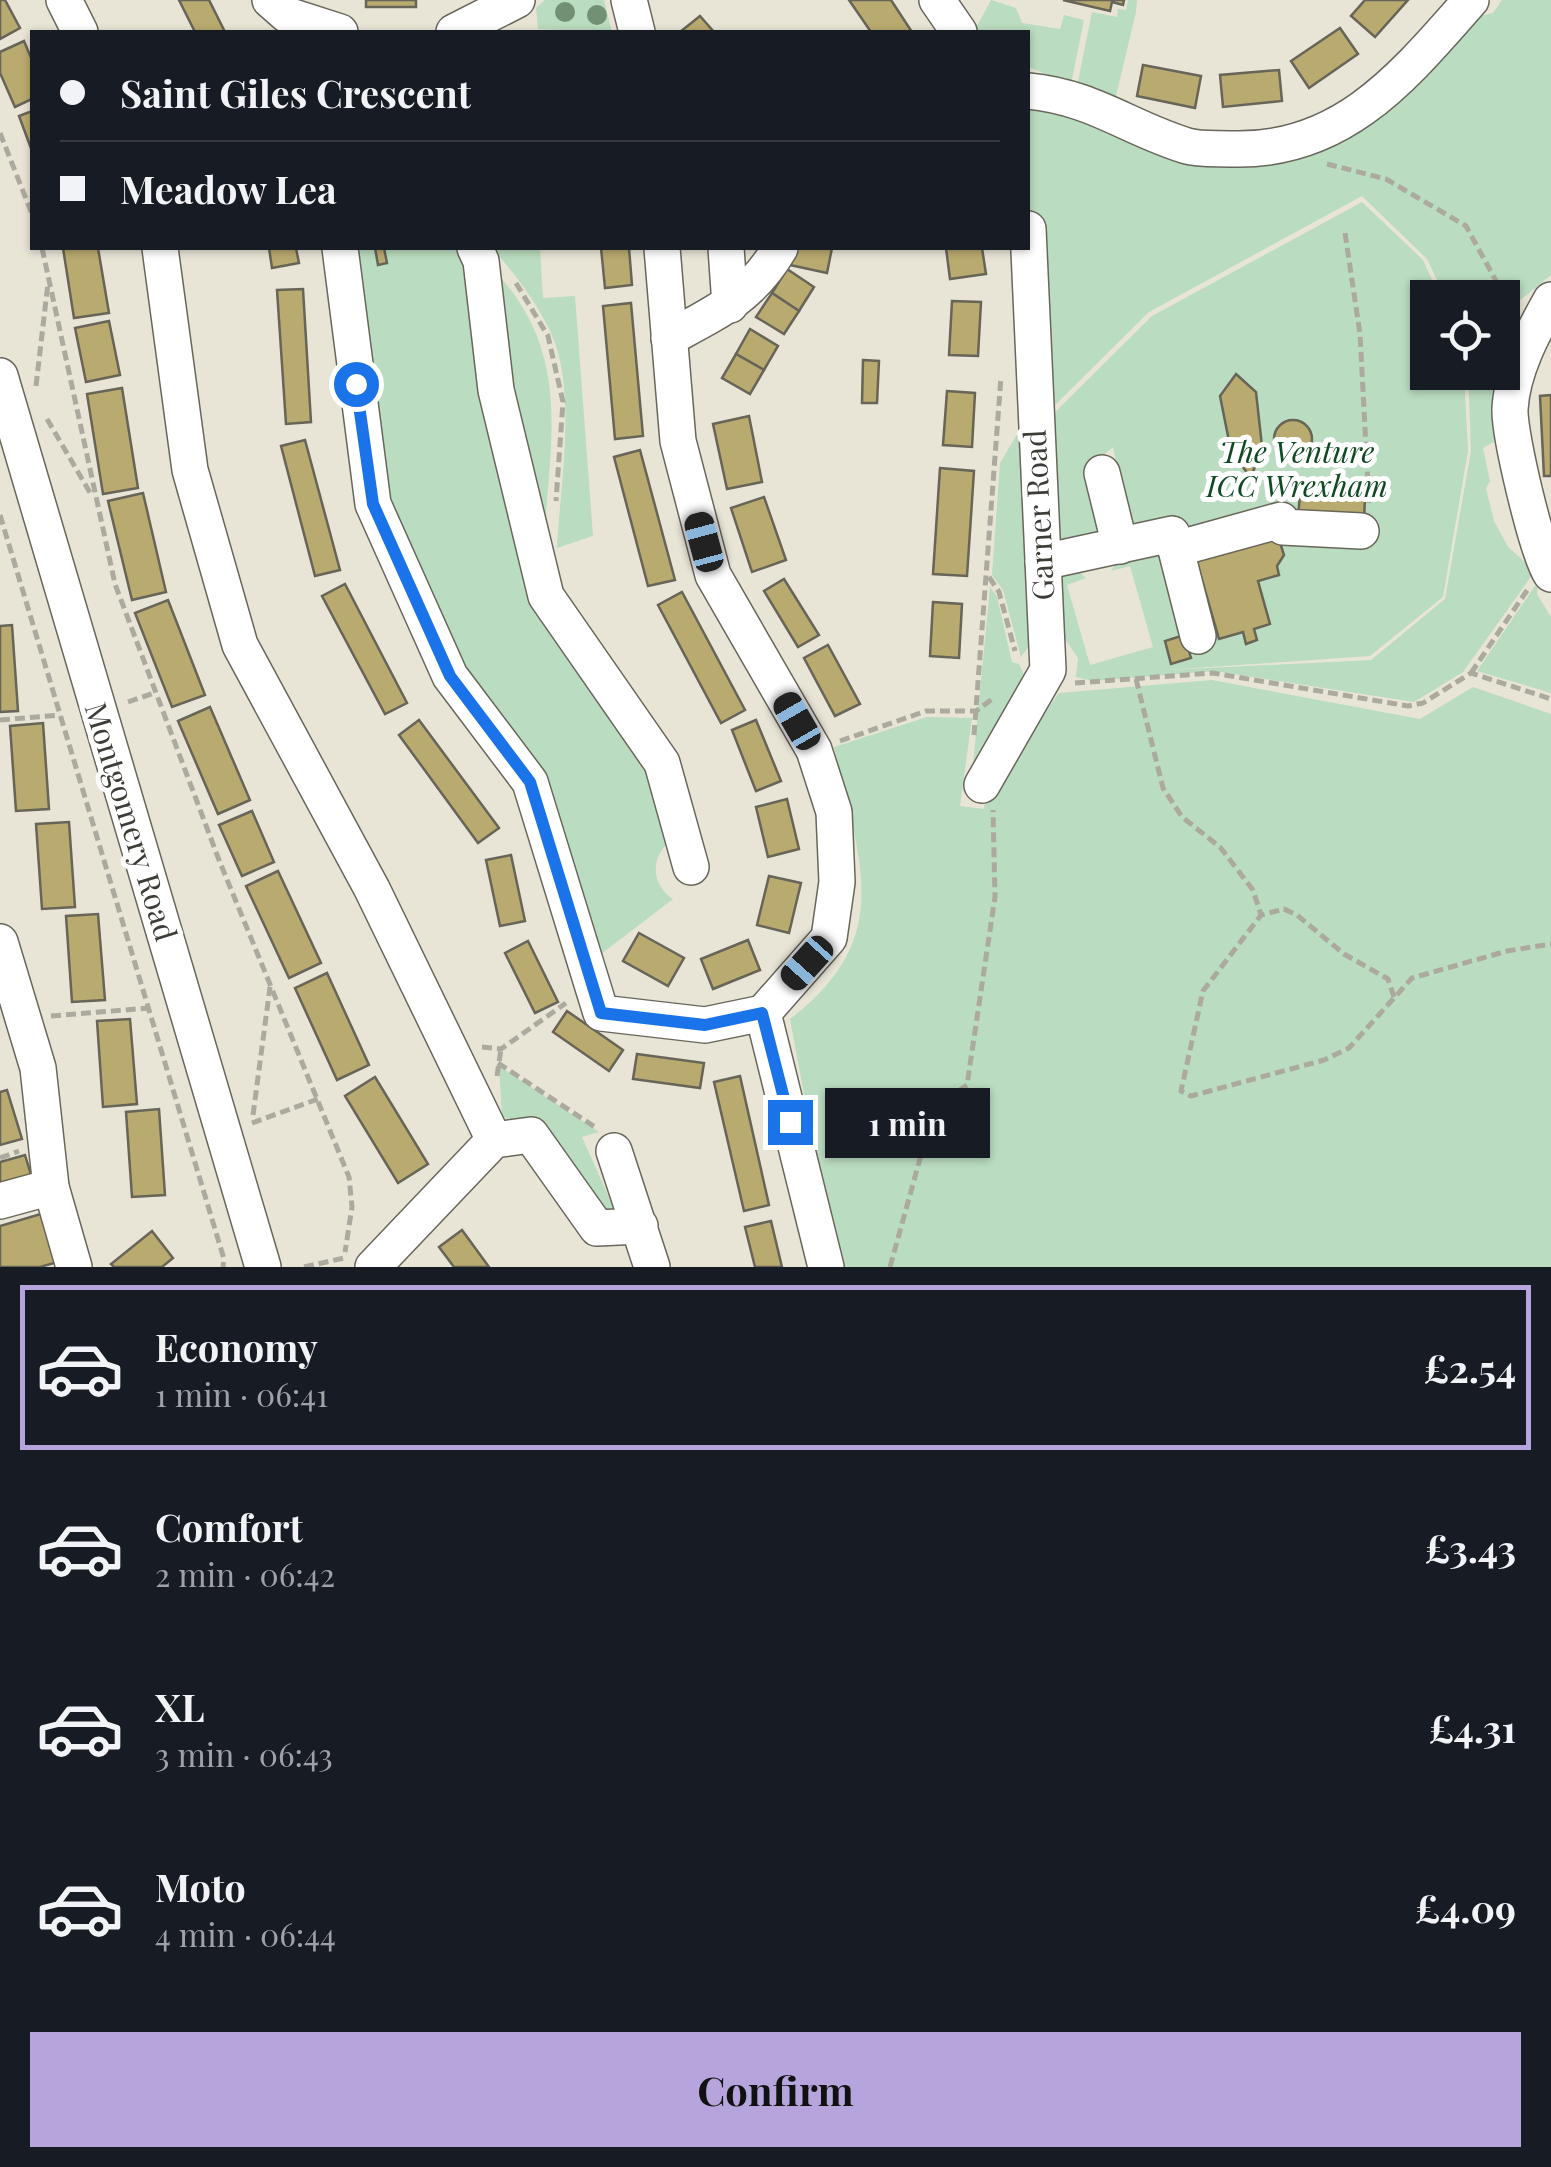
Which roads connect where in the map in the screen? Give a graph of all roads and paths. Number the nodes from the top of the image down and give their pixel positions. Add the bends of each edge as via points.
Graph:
1 (64, 0) edge
2 (256, 0) edge
3 (270, 0) edge
4 (518, 0) edge
5 (629, 0) edge
6 (937, 0) edge
7 (1471, 0) edge
8 (79, 30) edge
9 (267, 30) edge
10 (334, 30) edge
11 (458, 30) edge
12 (636, 30) edge
13 (958, 30) edge
14 (1030, 91) edge
15 (0, 133) edge
16 (1276, 150) junction
17 (30, 209) edge
18 (1345, 233) dead end
19 (43, 250) edge
20 (160, 250) edge
21 (340, 250) edge
22 (662, 250) edge
23 (726, 250) edge
24 (779, 250) edge
25 (1029, 250) edge
26 (478, 254) edge
27 (49, 275) junction
28 (1551, 300) edge
29 (730, 305) junction
30 (670, 338) junction
31 (1529, 340) junction
32 (1002, 358) dead end
33 (10, 396) edge
34 (44, 412) dead end
35 (1102, 472) dead end
36 (96, 503) junction
37 (556, 508) dead end
38 (0, 515) edge
39 (1361, 531) joint
40 (1120, 546) junction
41 (1176, 549) junction
42 (1043, 562) junction
43 (1548, 570) edge
44 (988, 577) junction
45 (1198, 636) dead end
46 (1048, 670) junction
47 (1471, 673) junction
48 (1136, 679) junction
49 (1551, 699) edge
50 (976, 711) junction
51 (60, 715) junction
52 (0, 720) edge
53 (973, 742) dead end
54 (814, 750) junction
55 (982, 784) joint
56 (691, 867) dead end
57 (1261, 915) junction
58 (0, 942) edge
59 (1551, 944) edge
60 (1388, 979) junction
61 (1406, 982) junction
62 (270, 984) junction
63 (592, 985) junction
64 (1394, 997) junction
65 (149, 1008) junction
66 (762, 1013) junction
67 (23, 1019) junction
68 (468, 1042) dead end
69 (498, 1063) dead end
70 (318, 1099) junction
71 (237, 1127) junction
72 (494, 1140) junction
73 (614, 1151) joint
74 (51, 1186) junction
75 (0, 1201) edge
76 (640, 1226) junction
77 (358, 1262) edge
78 (74, 1267) edge
79 (223, 1267) edge
80 (263, 1267) edge
81 (304, 1267) edge
82 (357, 1267) edge
83 (652, 1267) edge
84 (826, 1267) edge
85 (890, 1267) edge

1 - 8 street
2 - 9 street
3 - 10 street via 287,15
4 - 11 street
5 - 12 street
6 - 13 street
7 - 16 street via 1392,88 1335,125
14 - 16 street via 1067,95 1190,147
15 - 17 path
16 - 31 path via 1386,179 1466,226
18 - 39 path via 1366,408 1370,526
19 - 27 path
20 - 72 street via 190,470 240,645 372,889
21 - 63 street via 373,504 450,676 530,782
22 - 30 street
23 - 29 street
24 - 29 street via 762,279
25 - 42 street, Garner Road
26 - 37 path via 508,270 548,336 563,402
26 - 56 street via 496,390 546,596 662,762
27 - 33 path
27 - 36 path
28 - 31 street
29 - 30 street
30 - 54 street via 678,442 713,575
31 - 43 street via 1510,410
32 - 44 path
33 - 71 street, Montgomery Road
34 - 36 path
35 - 40 street
36 - 62 path via 115,584 161,713
38 - 51 path
39 - 41 street via 1283,526 1281,520
40 - 41 street via 1172,534
40 - 42 street
41 - 45 street
42 - 46 street, Garner Road
43 - 47 path
44 - 46 path via 1020,661
44 - 50 path
46 - 48 path via 1076,684
46 - 55 street
47 - 48 path via 1408,706 1213,673
47 - 49 path
48 - 57 path via 1163,788 1182,818 1220,847 1253,890
50 - 53 path
50 - 54 path via 926,711
51 - 52 path
51 - 65 path
54 - 66 street via 834,812 837,882 829,938
55 - 85 path via 993,792 995,896 967,1085 934,1108
57 - 60 path via 1296,915
57 - 64 path via 1203,991 1181,1080 1186,1096 1252,1082 1350,1048
58 - 67 street
59 - 61 path
60 - 61 path
60 - 64 path
61 - 64 path
62 - 70 path
62 - 71 path
63 - 66 street via 601,1013 705,1025
63 - 68 path via 501,1050
65 - 67 path
65 - 79 path
66 - 84 street
67 - 74 street via 38,1068
69 - 73 path via 599,1130
70 - 71 path
70 - 77 path via 349,1176
71 - 80 street, Montgomery Road
72 - 76 street via 531,1136 597,1228
72 - 77 street
73 - 76 street
74 - 75 street
74 - 78 street
76 - 83 street
77 - 81 path
77 - 82 path

